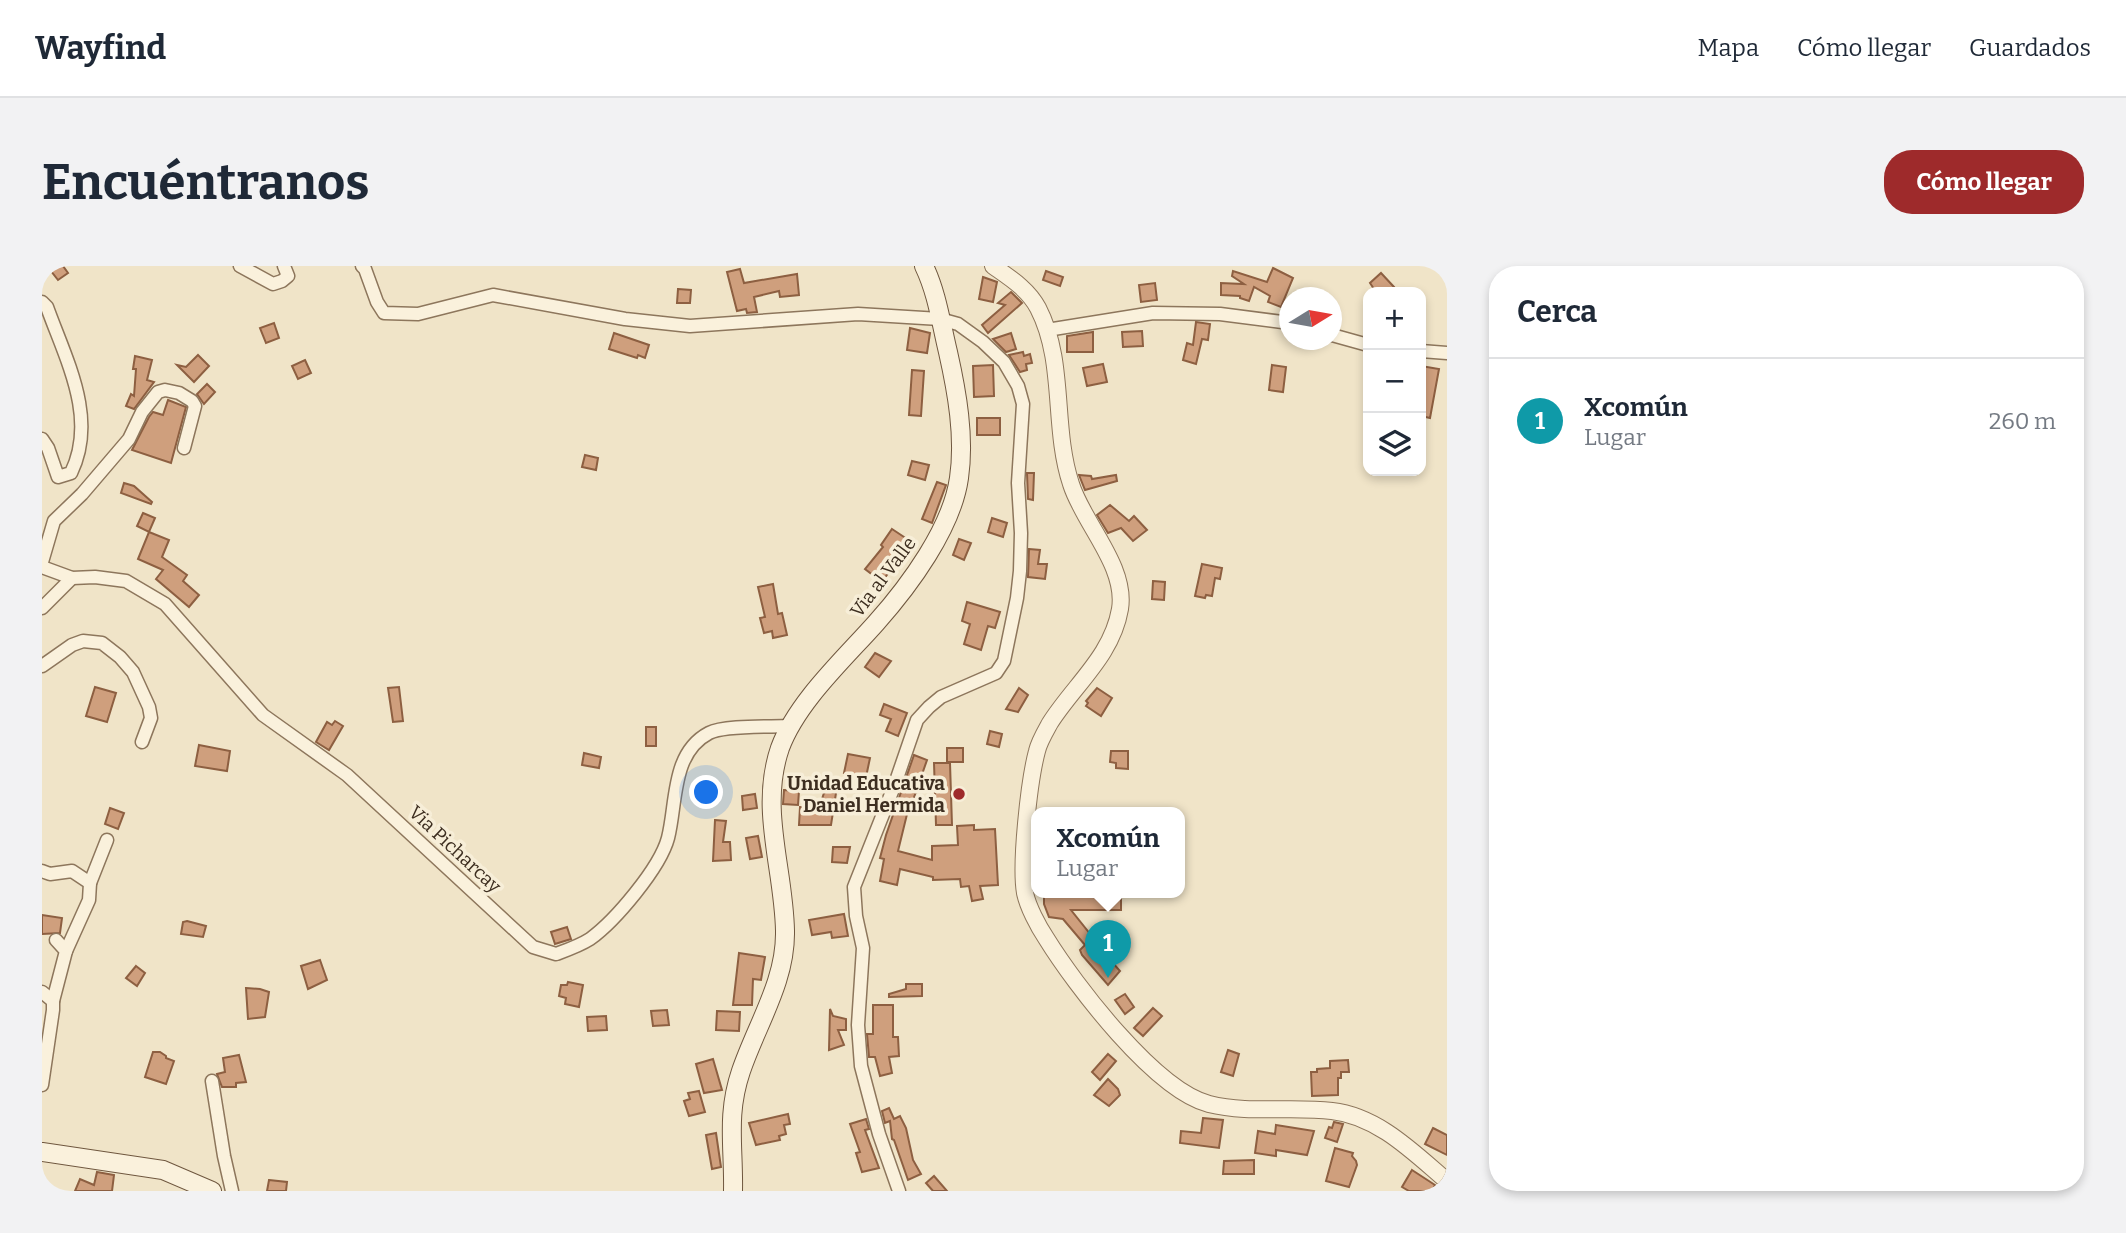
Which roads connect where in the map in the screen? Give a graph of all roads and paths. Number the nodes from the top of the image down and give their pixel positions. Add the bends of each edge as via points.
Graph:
1 (240, 266) edge
2 (284, 266) edge
3 (362, 266) edge
4 (924, 266) edge
5 (993, 266) edge
6 (42, 302) edge
7 (940, 319) junction
8 (1279, 322) edge
9 (1047, 330) junction
10 (1342, 338) edge
11 (1363, 344) edge
12 (1426, 351) edge
13 (1447, 353) edge
14 (42, 439) edge
15 (184, 448) dead end
16 (42, 564) edge
17 (72, 578) junction
18 (42, 608) edge
19 (42, 666) edge
20 (789, 726) junction
21 (142, 741) dead end
22 (107, 840) dead end
23 (42, 871) edge
24 (90, 883) junction
25 (57, 940) dead end
26 (66, 951) junction
27 (42, 992) edge
28 (53, 1001) junction
29 (212, 1081) dead end
30 (42, 1085) edge
31 (42, 1152) edge
32 (1447, 1181) edge
33 (212, 1191) edge
34 (232, 1191) edge
35 (733, 1191) edge
36 (899, 1191) edge

1 - 2 street via 273,284 288,276
3 - 7 street via 384,313 418,314 493,295 690,326 858,314
4 - 7 main road, Via al Valle
5 - 9 street via 1025,290
6 - 14 street via 78,391 81,436 71,473 58,477
7 - 20 main road, Via al Valle via 954,379 961,449 956,493 921,566
7 - 36 street via 958,324 983,342 1004,362 1018,386 1023,404 1018,483 1020,571 1004,661 996,673 942,697 917,720 854,887 863,948 858,1025 861,1066
8 - 9 street via 1220,314 1153,313
9 - 32 street via 1054,353 1069,480 1111,560 1121,604 1105,650 1049,724 1037,749 1023,872 1026,896 1044,936 1124,1041 1194,1098 1256,1109 1335,1111 1369,1122
10 - 11 street
12 - 13 street
15 - 16 street via 195,405 179,393 158,392 129,439 54,521
16 - 17 street, Via Picharcay
17 - 18 street
17 - 20 street, Via Picharcay via 127,581 165,604 263,715 348,775 533,947 556,954 591,938 652,872 667,841 682,760 693,744 711,732
19 - 21 street via 72,646 102,643 133,672 149,707 151,718
20 - 35 main road, Via al Valle via 771,790 785,933 781,967 734,1096
22 - 24 street
23 - 24 street via 72,871
24 - 26 street via 89,900
25 - 26 street
26 - 28 street
27 - 28 street
28 - 30 street
29 - 34 street
31 - 33 main road via 163,1170

